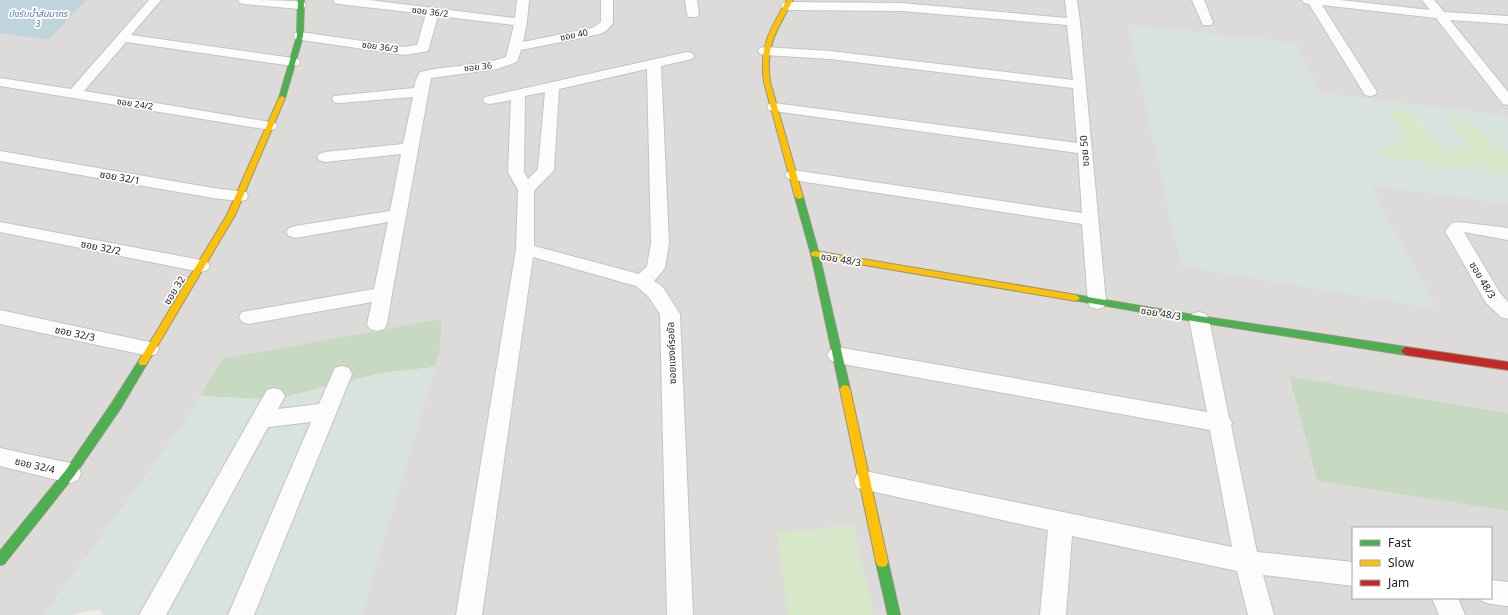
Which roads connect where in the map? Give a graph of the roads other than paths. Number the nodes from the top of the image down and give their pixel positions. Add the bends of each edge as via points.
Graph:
1 (155, 0) edge
2 (244, 0) edge
3 (339, 0) edge
4 (523, 0) edge
5 (607, 0) edge
6 (691, 0) edge
7 (1071, 0) edge
8 (1198, 0) edge
9 (1310, 0) edge
10 (1428, 0) edge
11 (1332, 1) edge
12 (300, 2) edge
13 (788, 3) edge
14 (433, 12) junction
15 (694, 14) dead end
16 (1439, 15) junction
17 (1508, 20) edge
18 (521, 22) junction
19 (1074, 22) junction
20 (1207, 22) dead end
21 (300, 36) junction
22 (123, 38) junction
23 (515, 47) junction
24 (765, 51) junction
25 (687, 56) dead end
26 (293, 62) junction
27 (654, 64) junction
28 (0, 82) edge
29 (1080, 85) junction
30 (552, 86) junction
31 (421, 92) junction
32 (1370, 92) dead end
33 (74, 94) junction
34 (518, 94) junction
35 (339, 99) dead end
36 (490, 100) dead end
37 (1508, 101) edge
38 (774, 107) junction
39 (270, 126) junction
40 (410, 148) junction
41 (1084, 149) junction
42 (0, 156) edge
43 (325, 157) dead end
44 (793, 175) junction
45 (526, 190) junction
46 (240, 196) junction
47 (398, 215) junction
48 (1090, 220) junction
49 (0, 227) edge
50 (295, 232) dead end
51 (1508, 234) edge
52 (525, 249) junction
53 (815, 254) junction
54 (201, 266) junction
55 (642, 281) junction
56 (383, 294) junction
57 (1096, 302) junction
58 (1508, 312) edge
59 (0, 317) edge
60 (249, 317) dead end
61 (1199, 319) junction
62 (377, 324) dead end
63 (149, 349) junction
64 (837, 355) junction
65 (1508, 366) edge
66 (342, 374) dead end
67 (274, 396) dead end
68 (326, 412) junction
69 (261, 419) junction
70 (1221, 423) junction
71 (0, 457) edge
72 (70, 473) junction
73 (865, 481) junction
74 (1061, 522) junction
75 (0, 560) edge
76 (1247, 562) junction
77 (1352, 574) edge
78 (1492, 592) edge
79 (1508, 594) edge
80 (1445, 599) edge
81 (152, 615) edge
82 (241, 615) edge
83 (469, 615) edge
84 (680, 615) edge
85 (894, 615) edge
86 (1054, 615) edge
87 (1260, 615) edge
88 (1452, 615) edge

1 - 22 street
2 - 12 street
3 - 14 street, ซอย 36/2
4 - 18 street, ซอย 36
5 - 23 street, ซอย 40 via 607,23 602,28
6 - 15 street
7 - 19 street, ซอย 50
8 - 20 street
9 - 11 street
9 - 32 street
10 - 16 street
11 - 16 street
12 - 21 street, ซอย 32
13 - 19 street via 901,7
13 - 24 street via 768,39
14 - 18 street, ซอย 36/2
14 - 21 street, ซอย 36/3 via 423,48 417,50 405,51
16 - 17 street
16 - 37 street
18 - 23 street, ซอย 36
19 - 29 street, ซอย 50
21 - 26 street, ซอย 32
22 - 26 street
22 - 33 street
23 - 31 street, ซอย 36 via 512,58 497,65 440,71 425,76
24 - 29 street via 830,55
24 - 38 street via 766,82
25 - 27 street
26 - 39 street, ซอย 32 via 284,94
27 - 30 street
27 - 55 street via 660,242 656,268
28 - 33 street, ซอย 24/2
29 - 41 street, ซอย 50
30 - 34 street
30 - 45 street via 546,170
31 - 35 street
31 - 40 street, ซอย 36
33 - 39 street, ซอย 24/2
34 - 36 street
34 - 45 street via 516,172
38 - 41 street
38 - 44 street
39 - 46 street, ซอย 32
40 - 43 street
40 - 47 street, ซอย 36
41 - 48 street, ซอย 50
42 - 46 street, ซอย 32/1
44 - 48 street
44 - 53 street
45 - 52 street
46 - 54 street, ซอย 32
47 - 50 street
47 - 56 street, ซอย 36
48 - 57 street, ซอย 50
49 - 54 street, ซอย 32/2
51 - 58 street, ซอย 48/3 via 1464,227 1458,227 1454,231 1493,298
52 - 55 street, ซอยแซงค์รอยัล
52 - 83 street
53 - 57 street, ซอย 48/3
53 - 64 street
54 - 63 street, ซอย 32
55 - 84 street, ซอยแซงค์รอยัล via 655,291 670,314
56 - 60 street
56 - 62 street, ซอย 36
57 - 61 street, ซอย 48/3
59 - 63 street, ซอย 32/3
61 - 65 street, ซอย 48/3
61 - 70 street
63 - 72 street, ซอย 32 via 116,406
64 - 70 street
64 - 73 street
66 - 68 street
67 - 69 street
68 - 69 street
68 - 82 street
69 - 81 street
70 - 76 street
71 - 72 street, ซอย 32/4
72 - 75 street, ซอย 32
73 - 74 street
73 - 85 street
74 - 76 street
74 - 86 street
76 - 77 street
76 - 87 street
78 - 79 street
80 - 88 street

